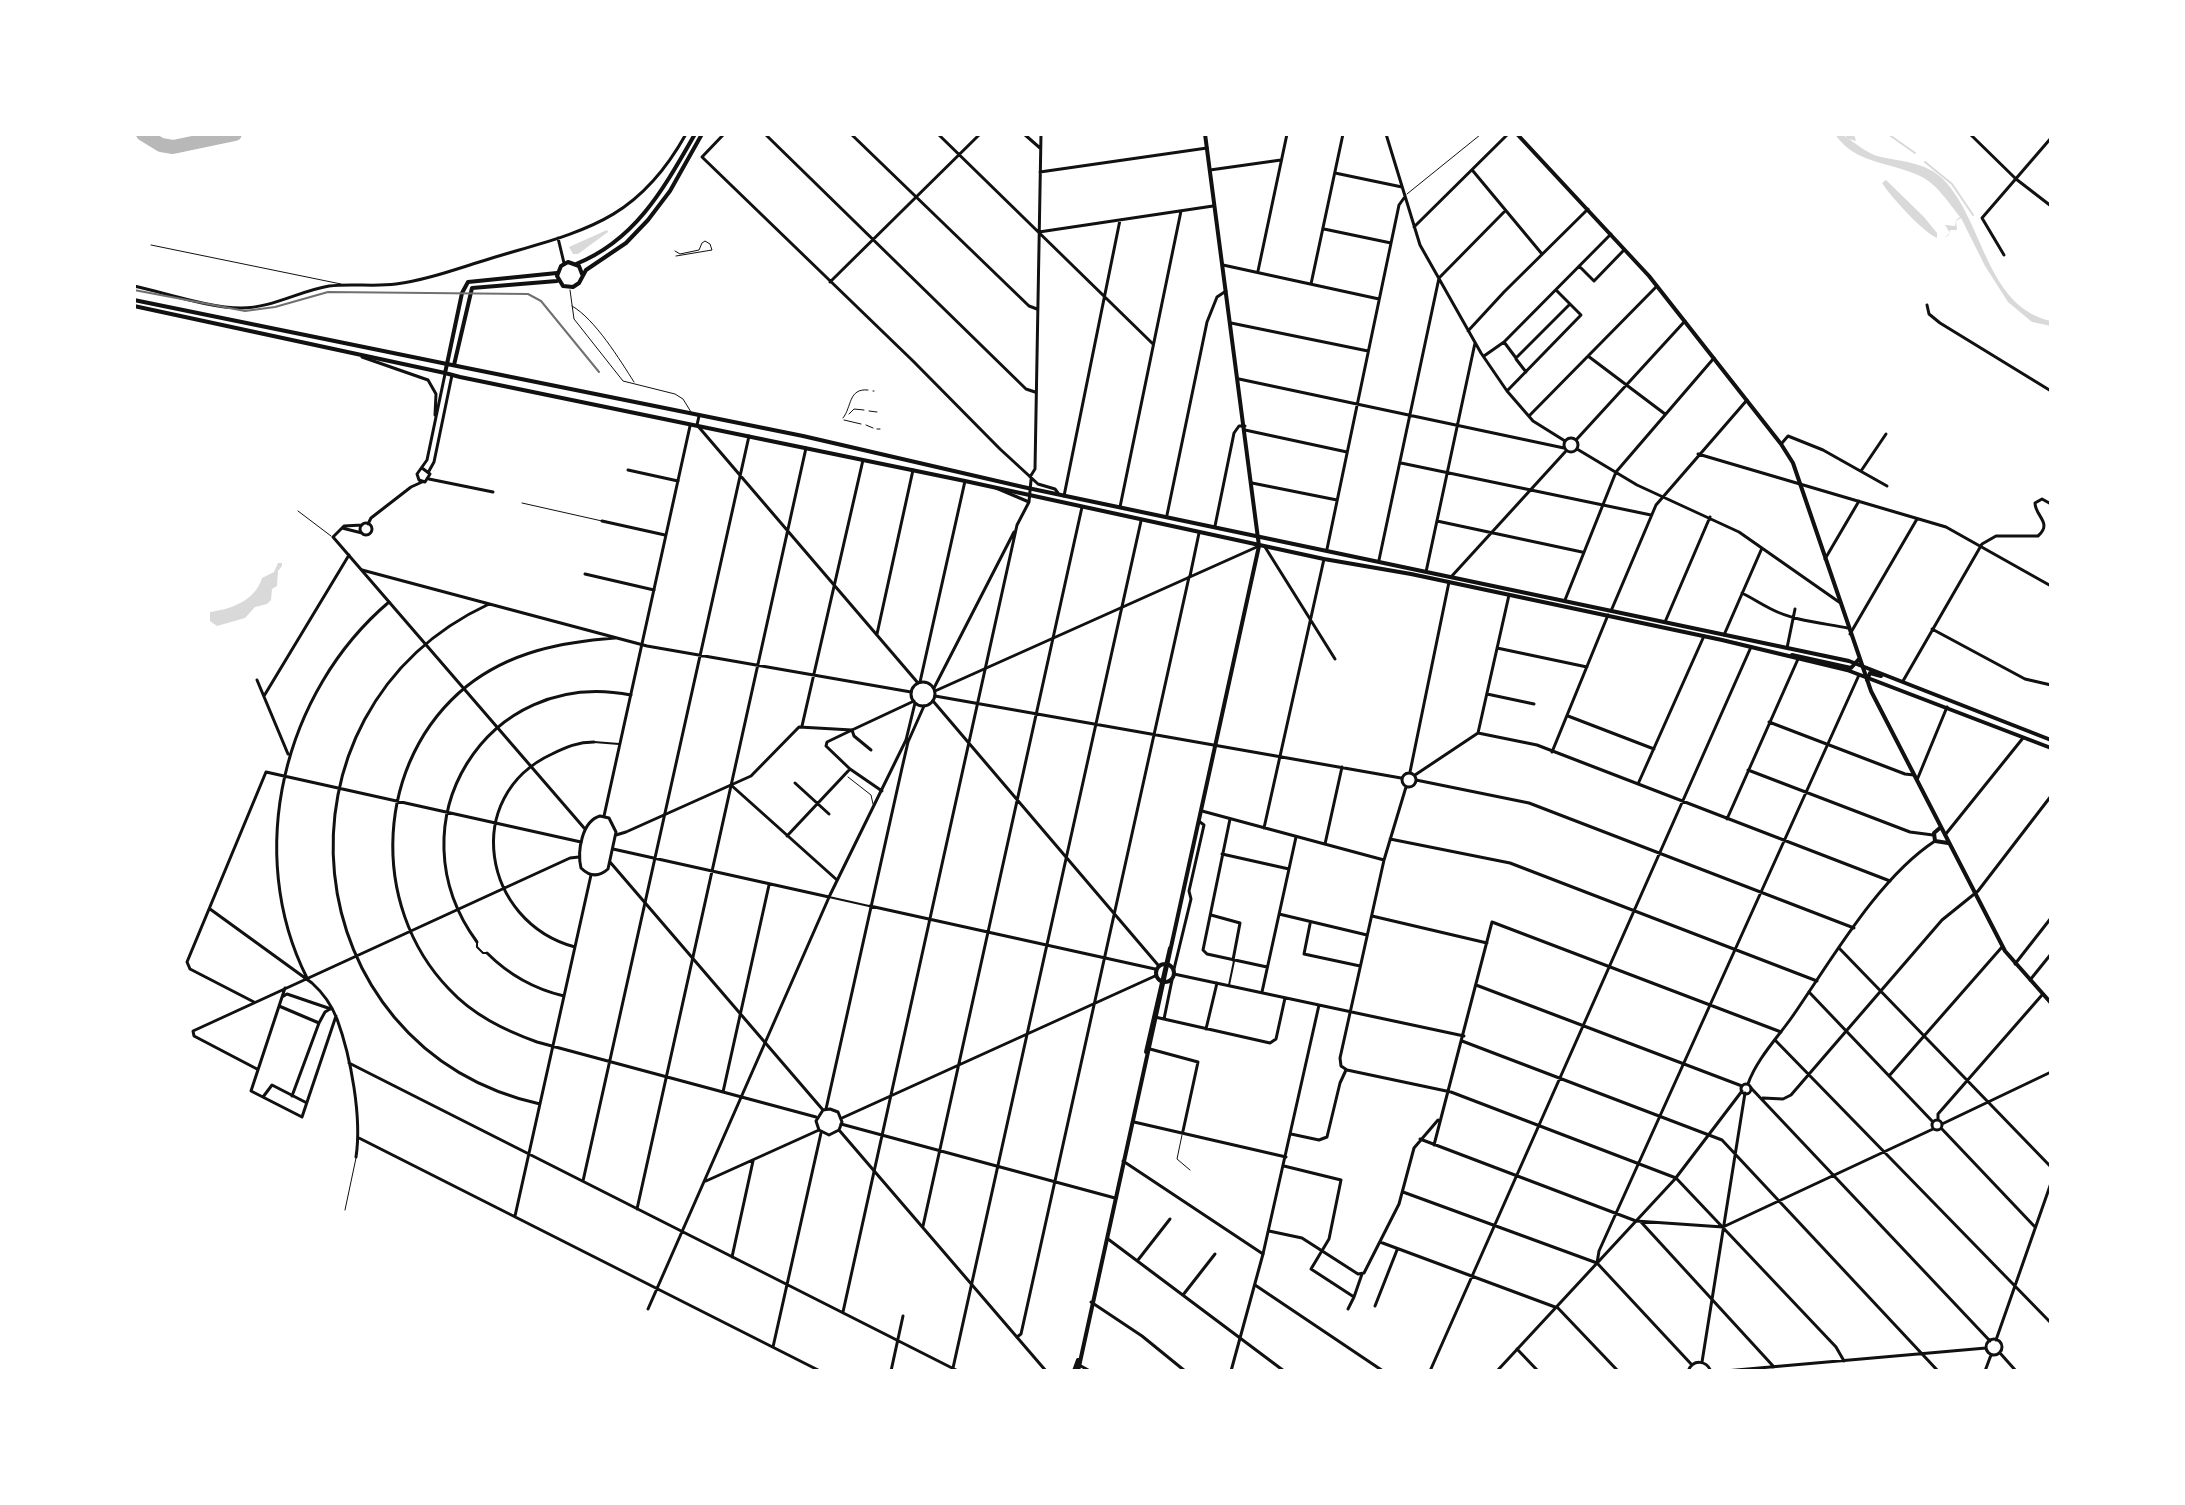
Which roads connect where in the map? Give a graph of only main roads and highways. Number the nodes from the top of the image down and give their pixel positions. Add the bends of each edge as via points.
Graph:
1 (695, 134) edge
2 (702, 134) edge
3 (1205, 134) edge
4 (1517, 134) edge
5 (576, 264) junction
6 (557, 273) junction
7 (582, 274) junction
8 (558, 281) junction
9 (134, 300) edge
10 (134, 306) edge
11 (447, 364) junction
12 (454, 365) junction
13 (445, 373) junction
14 (452, 375) junction
15 (1031, 492) junction
16 (1258, 535) junction
17 (1262, 546) junction
18 (1450, 580) junction
19 (1609, 613) junction
20 (1777, 653) junction
21 (1860, 663) junction
22 (1866, 676) junction
23 (1903, 681) junction
24 (2051, 740) edge
25 (2051, 748) edge
26 (1941, 827) junction
27 (1948, 843) junction
28 (1171, 971) junction
29 (1163, 980) junction
30 (2051, 1003) edge
31 (1077, 1368) edge

1 - 5 main road via 635,225 612,246
2 - 7 main road via 652,215 626,243
3 - 16 main road
4 - 21 main road via 1657,286 1781,444 1793,463
5 - 6 main road via 564,263
5 - 7 main road
6 - 8 main road
6 - 11 main road via 468,282
7 - 8 main road via 569,288
8 - 12 main road via 472,288
9 - 11 main road
10 - 13 main road
11 - 12 main road
11 - 13 main road
12 - 14 main road
12 - 15 main road via 692,413
13 - 14 main road
14 - 15 main road
15 - 16 main road
15 - 17 main road
16 - 17 main road
16 - 18 main road
17 - 18 main road
17 - 28 main road via 1200,811
18 - 19 main road
18 - 19 main road
19 - 20 main road
19 - 21 main road
20 - 21 main road via 1851,668
20 - 22 main road
21 - 22 main road
21 - 23 main road
22 - 23 main road
22 - 25 main road
22 - 26 main road
23 - 24 main road
26 - 27 main road
26 - 27 main road via 1934,838
27 - 30 main road via 2002,947
28 - 29 main road
28 - 29 main road
28 - 29 main road via 1156,967 1155,976
29 - 31 main road

